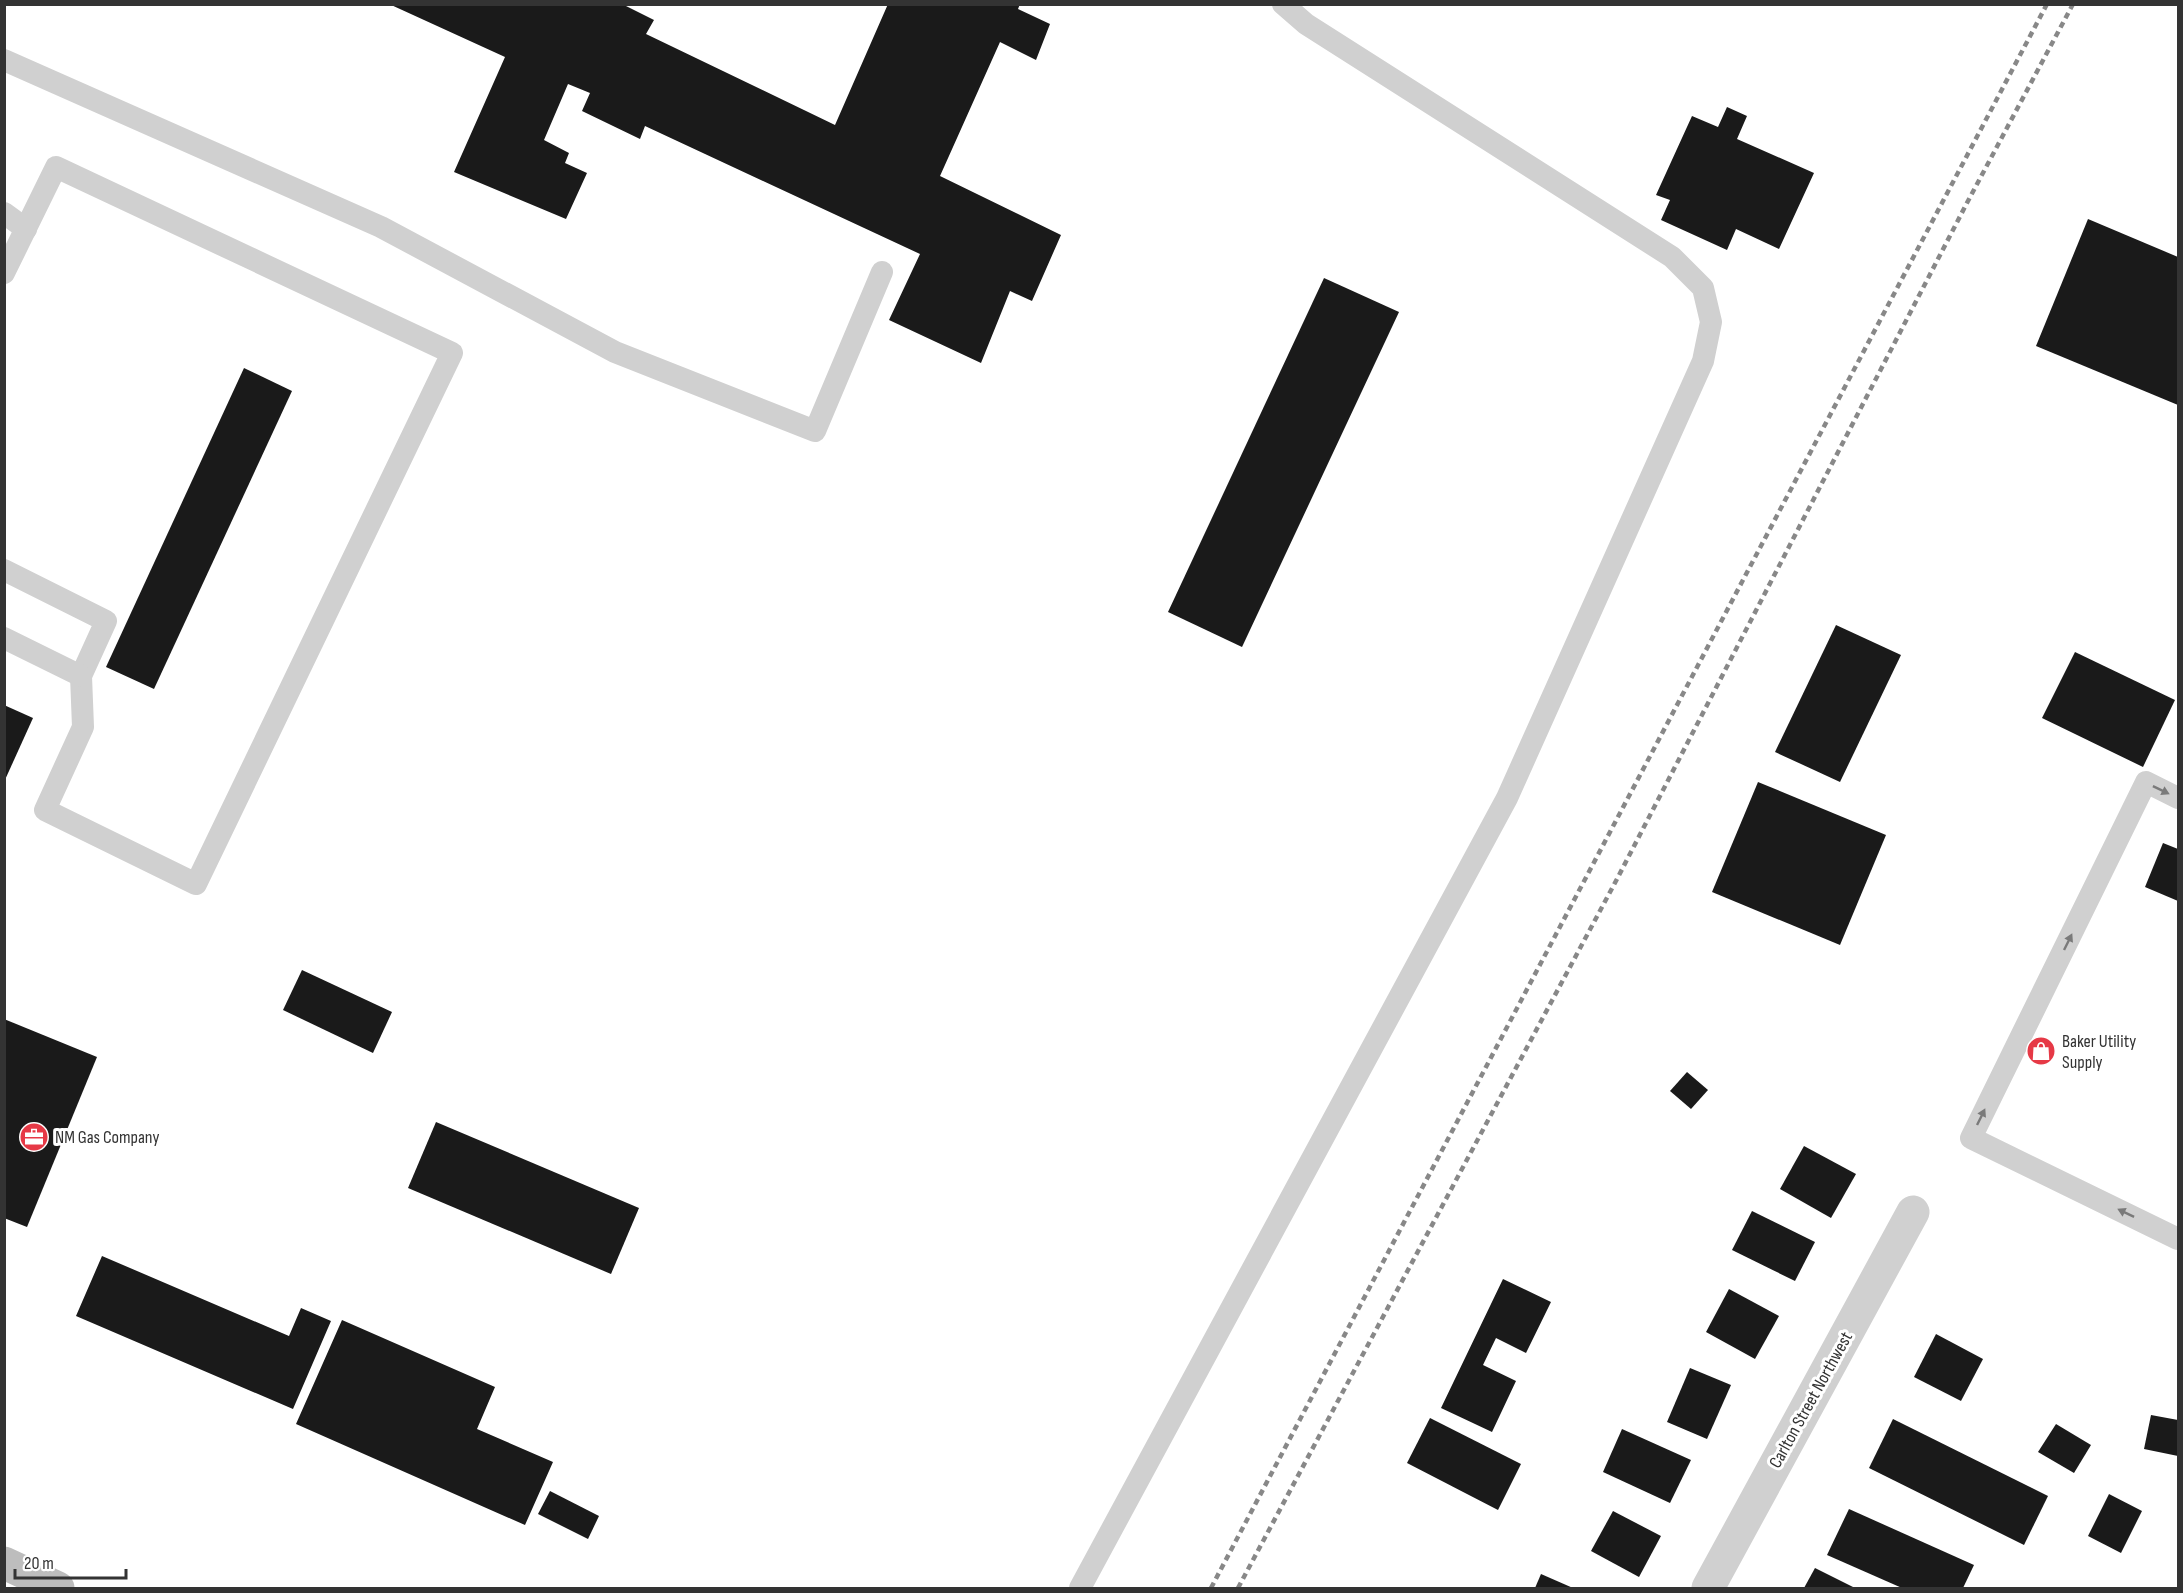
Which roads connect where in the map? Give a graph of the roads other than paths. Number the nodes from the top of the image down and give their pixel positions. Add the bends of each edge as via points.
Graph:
1 (1283, 4) edge
2 (4, 60) edge
3 (4, 213) edge
4 (26, 229) junction
5 (882, 272) dead end
6 (4, 273) edge
7 (4, 570) edge
8 (4, 638) edge
9 (81, 676) junction
10 (2178, 798) edge
11 (1913, 1212) dead end
12 (2178, 1239) edge
13 (4, 1563) edge
14 (58, 1588) edge
15 (1080, 1588) edge
16 (1708, 1588) edge

1 - 15 lane via 1306,24 1672,257 1703,288 1711,322 1703,361 1507,798
2 - 5 lane via 381,227 615,352 815,431
3 - 4 lane
4 - 6 lane
4 - 9 lane via 56,167 452,353 196,884 45,810 83,727
7 - 9 lane via 106,621
8 - 9 lane
12 -> 10 lane via 1971,1138 2146,782
11 - 16 street, Carlton Street Northwest
13 - 14 main road

